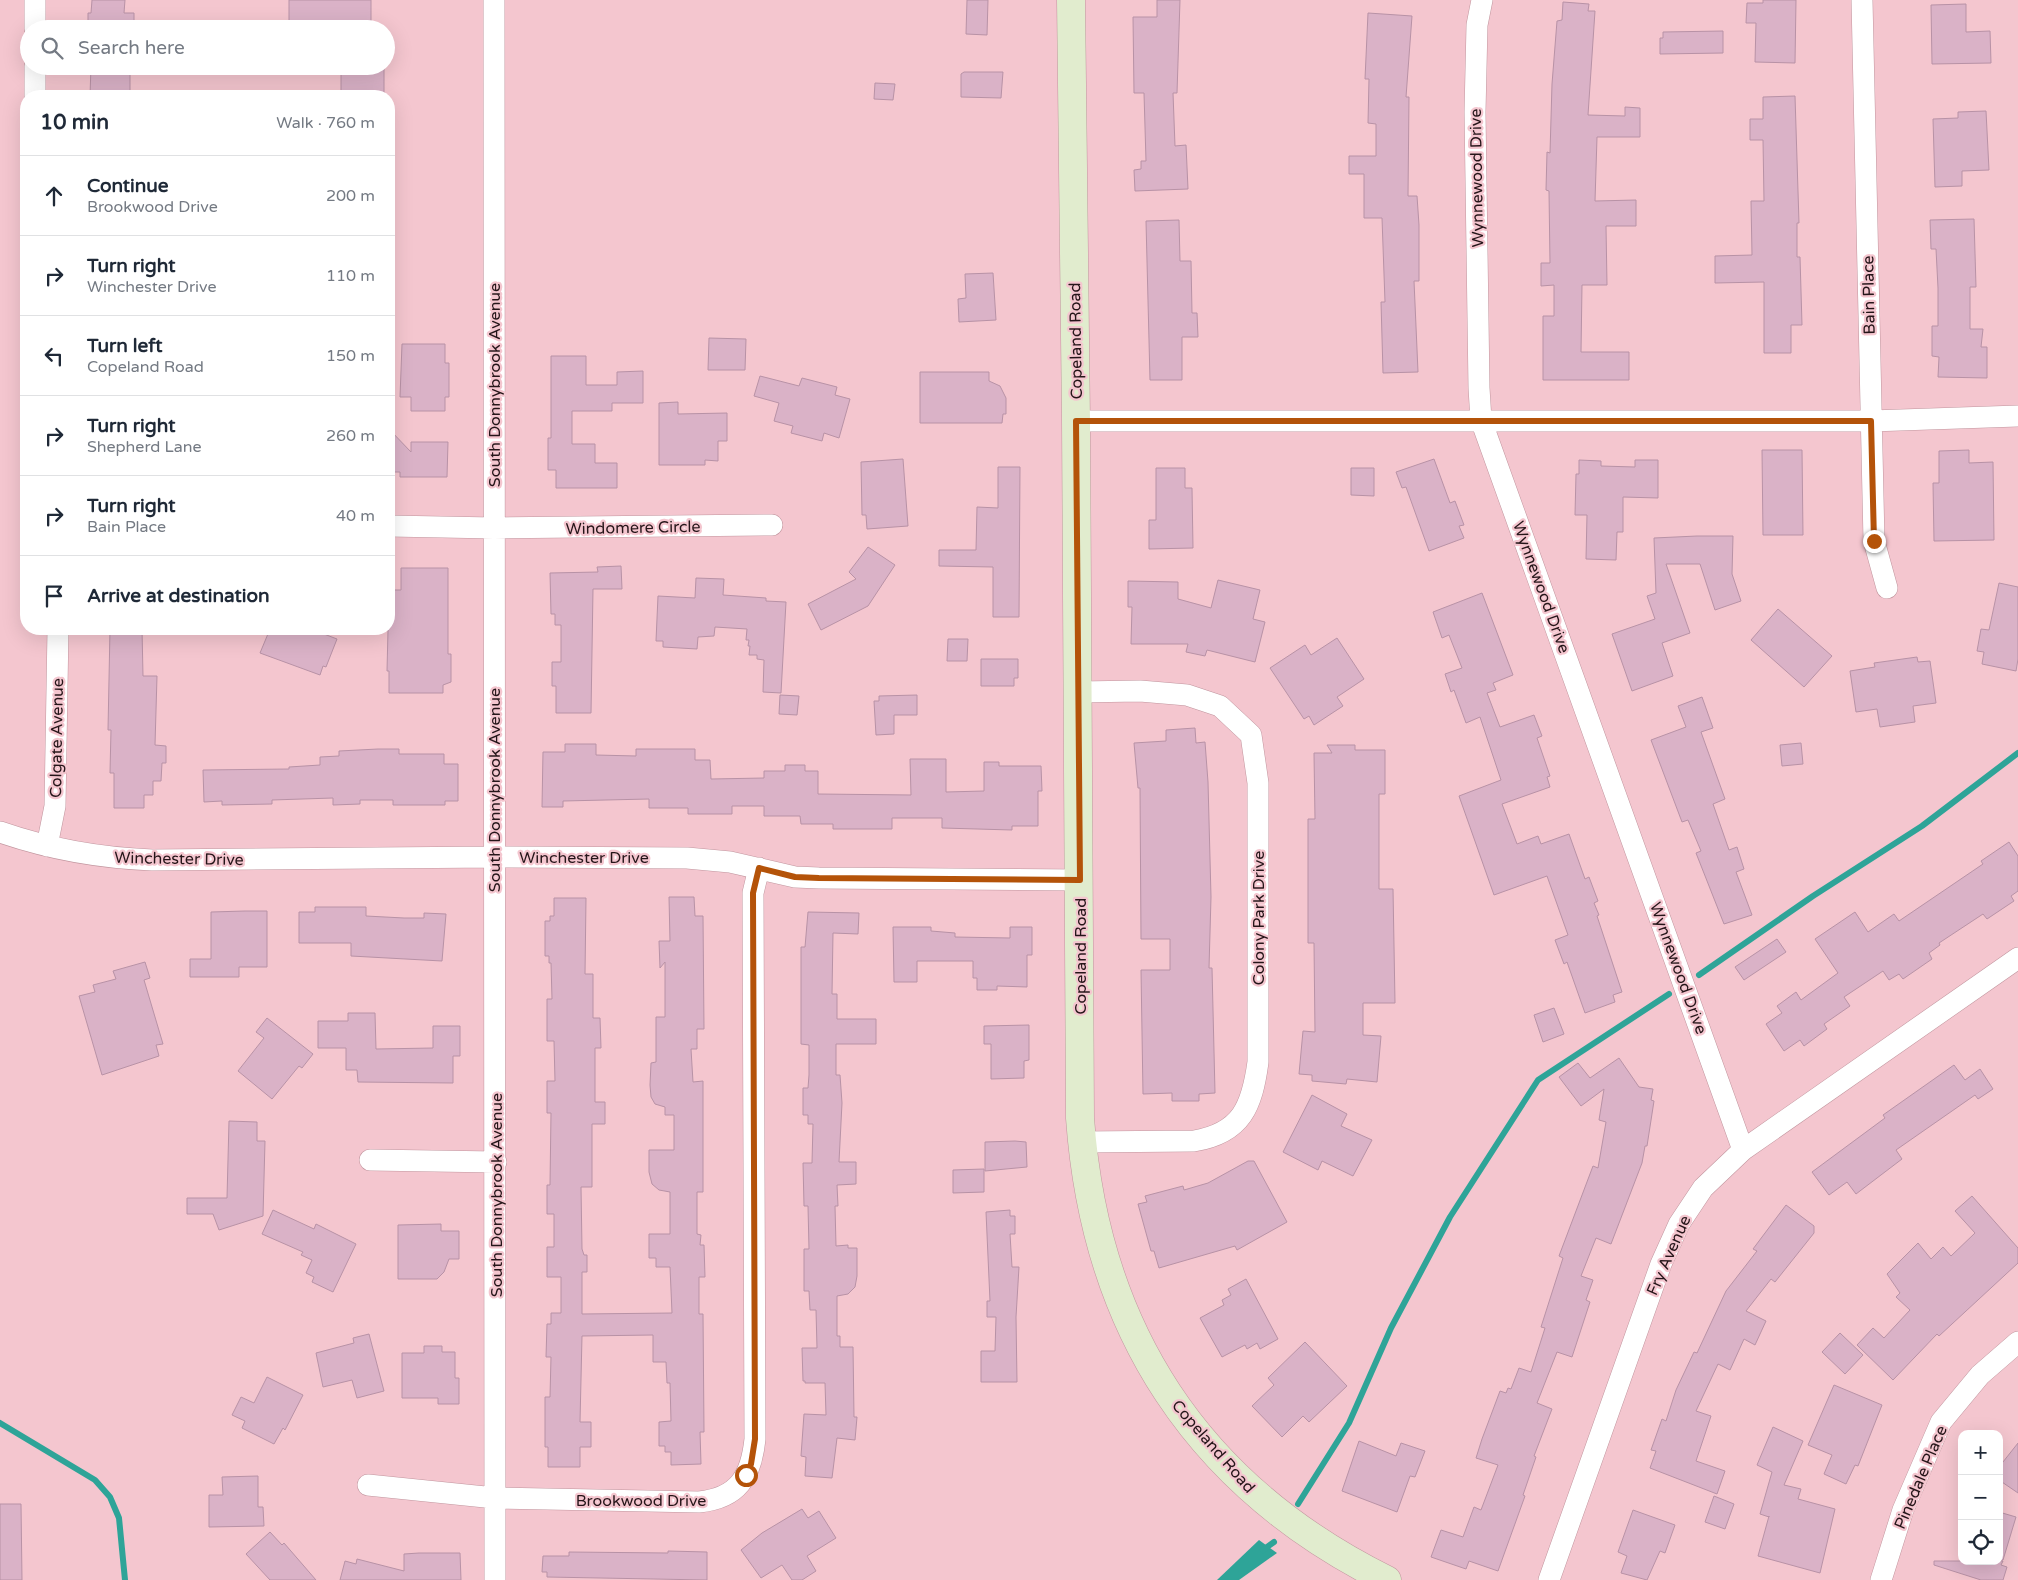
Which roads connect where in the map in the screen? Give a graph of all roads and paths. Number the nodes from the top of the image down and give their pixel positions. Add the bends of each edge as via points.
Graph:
1 (35, 0) edge
2 (494, 0) edge
3 (1071, 0) edge
4 (1482, 0) edge
5 (1862, 0) edge
6 (35, 20) edge
7 (35, 75) edge
8 (35, 90) edge
9 (2018, 416) edge
10 (1481, 420) junction
11 (1076, 421) junction
12 (1871, 421) junction
13 (772, 525) dead end
14 (395, 526) edge
15 (494, 528) junction
16 (1887, 588) dead end
17 (58, 635) edge
18 (1079, 692) junction
19 (0, 832) edge
20 (47, 846) junction
21 (495, 857) junction
22 (759, 868) junction
23 (1080, 880) junction
24 (2018, 958) edge
25 (1082, 1142) junction
26 (1743, 1150) junction
27 (370, 1160) dead end
28 (496, 1162) junction
29 (2018, 1342) edge
30 (368, 1485) dead end
31 (495, 1498) junction
32 (495, 1580) edge
33 (1387, 1580) edge
34 (1549, 1580) edge
35 (1881, 1580) edge

1 - 6 street
2 - 15 street, South Donnybrook Avenue
3 - 11 street, Copeland Road
4 - 10 street, Wynnewood Drive via 1477,25 1475,112
5 - 12 street, Bain Place
7 - 8 street
9 - 12 street
10 - 11 street
10 - 12 street
10 - 26 street, Wynnewood Drive
11 - 18 street, Copeland Road
12 - 16 street, Bain Place via 1874,541
13 - 15 street, Windomere Circle
14 - 15 street, Windomere Circle
15 - 21 street, South Donnybrook Avenue
17 - 20 street, Colgate Avenue via 55,806
18 - 23 street, Copeland Road
18 - 25 street, Colony Park Drive via 1187,695 1220,706 1251,735 1258,782 1258,1062 1254,1092 1241,1116 1223,1133 1209,1138 1194,1141
19 - 20 street, Winchester Drive
20 - 21 street, Winchester Drive via 118,859 170,861
21 - 22 street, Winchester Drive via 687,858
21 - 28 street, South Donnybrook Avenue
22 - 23 street, Winchester Drive via 795,877 819,878
22 - 31 street, Brookwood Drive via 753,893 755,1439 751,1464 732,1493 711,1501
23 - 25 street, Copeland Road
24 - 26 street, Fry Avenue
25 - 33 street, Copeland Road via 1092,1212 1109,1273 1132,1331 1173,1401 1238,1478 1276,1512 1334,1552
26 - 34 street, Fry Avenue via 1703,1188 1679,1224 1658,1273
27 - 28 street
28 - 31 street, South Donnybrook Avenue
29 - 35 street, Pinedale Place via 1980,1375 1941,1422 1904,1510
30 - 31 street, Brookwood Drive
31 - 32 street, South Donnybrook Avenue

